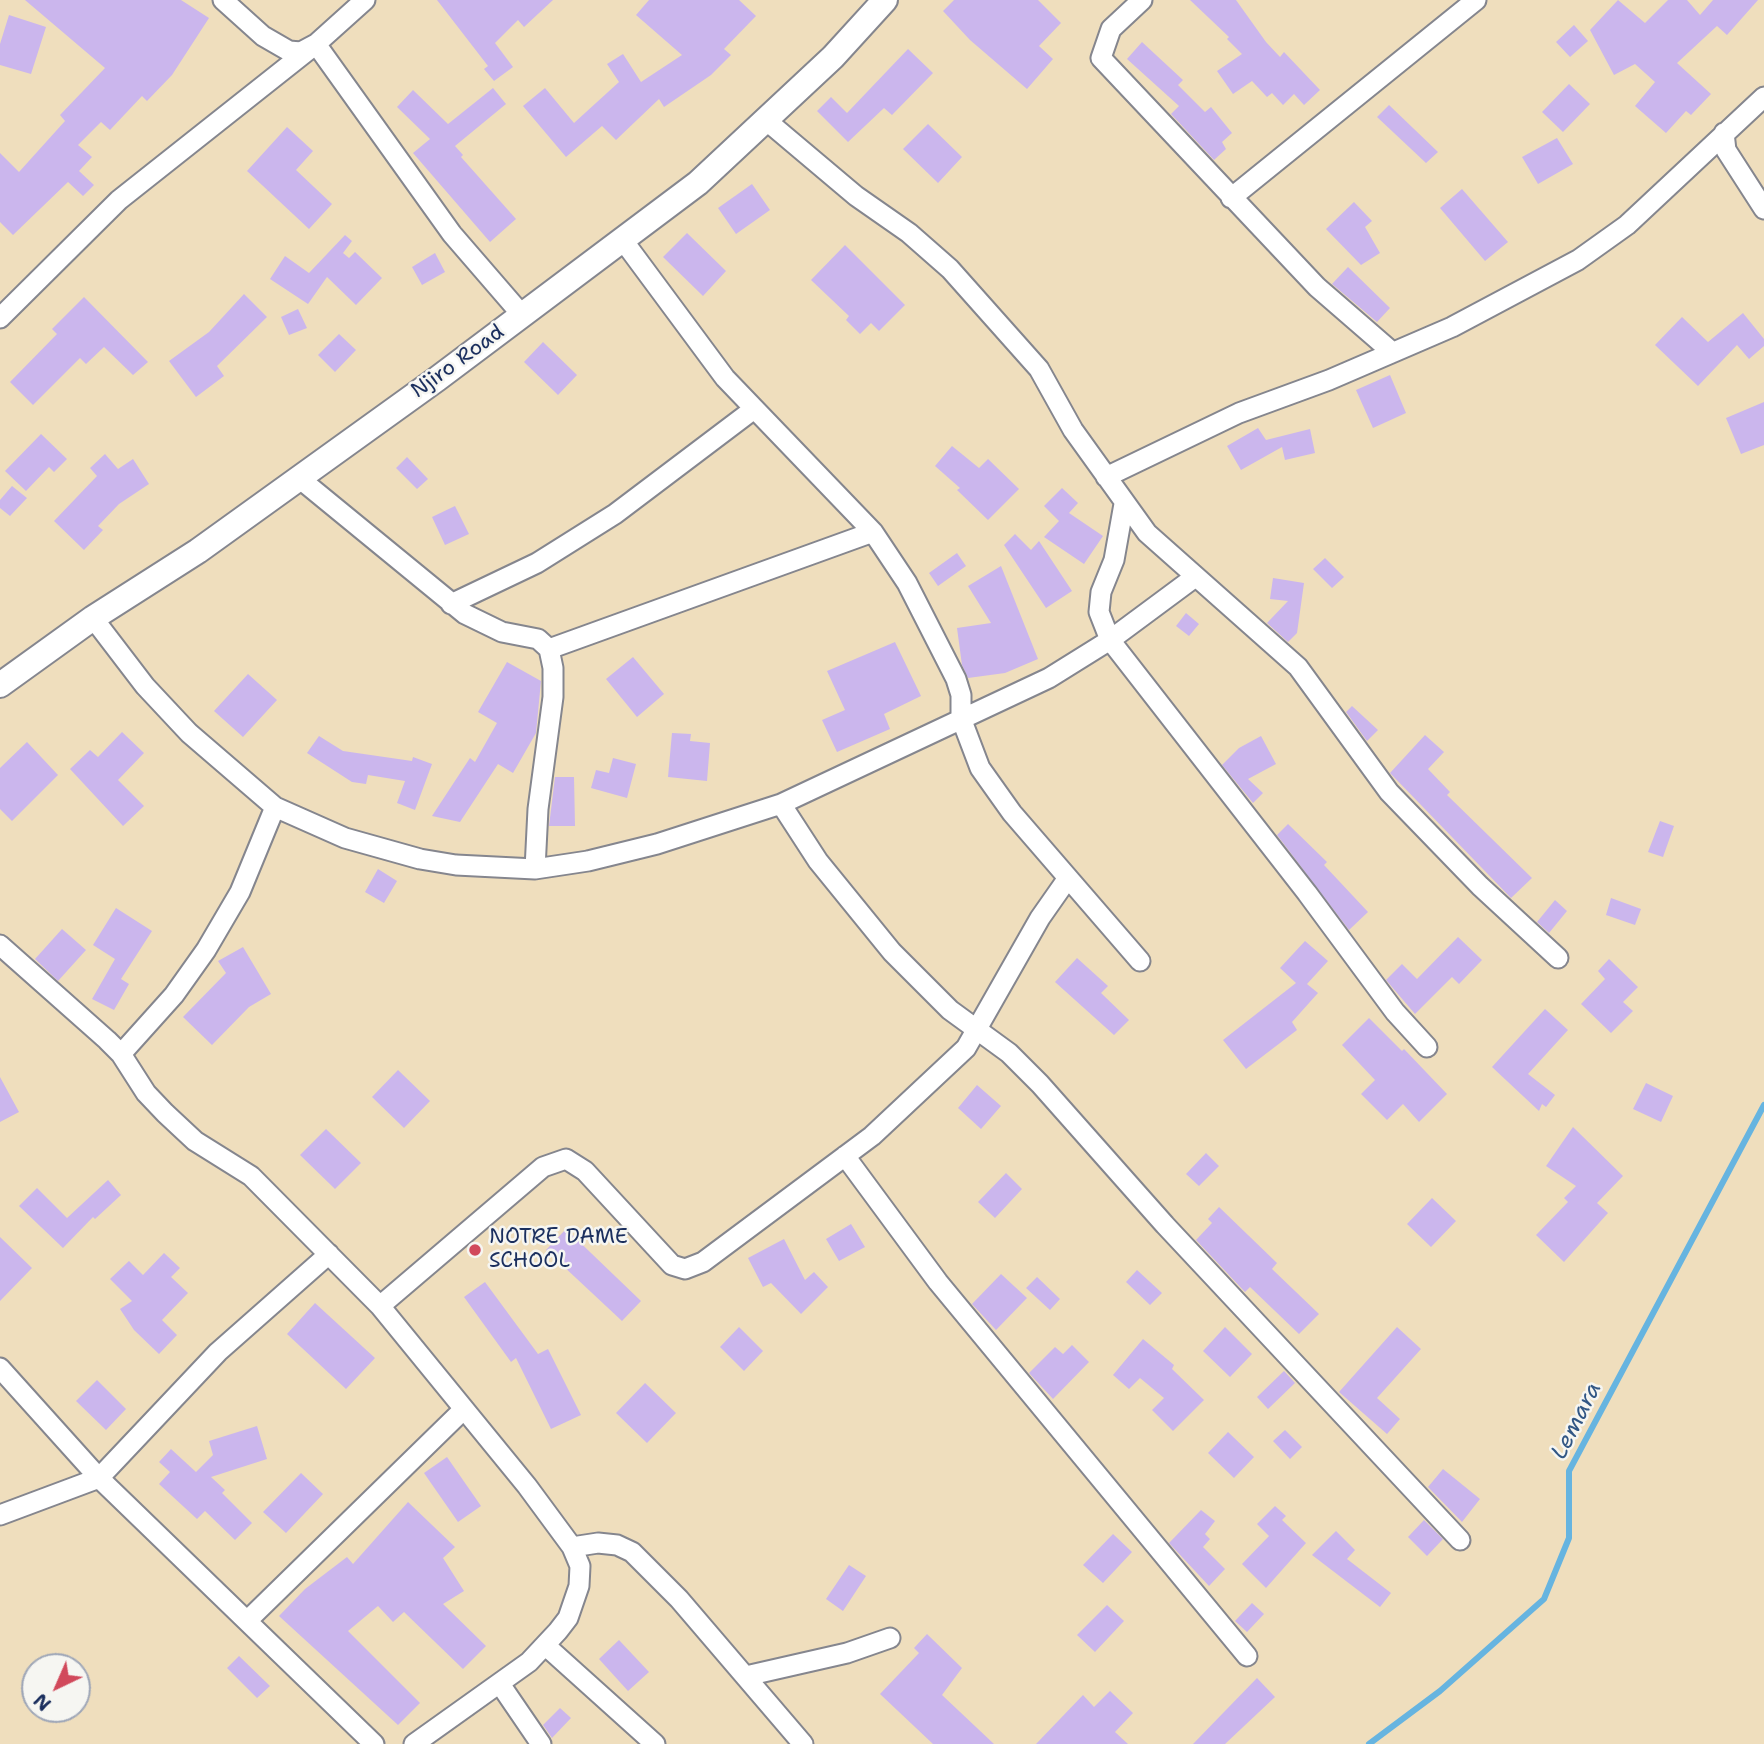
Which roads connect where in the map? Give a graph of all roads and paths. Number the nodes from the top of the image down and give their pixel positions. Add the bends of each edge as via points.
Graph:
1 (223, 0) edge
2 (365, 0) edge
3 (885, 0) edge
4 (1142, 0) edge
5 (1476, 0) edge
6 (316, 44) junction
7 (1764, 97) edge
8 (767, 121) junction
9 (1724, 134) junction
10 (1231, 198) junction
11 (1764, 209) edge
12 (622, 239) junction
13 (522, 315) junction
14 (0, 318) edge
15 (1392, 352) junction
16 (754, 409) junction
17 (1106, 477) junction
18 (299, 478) junction
19 (1124, 504) junction
20 (873, 532) junction
21 (1195, 578) junction
22 (452, 604) junction
23 (93, 618) junction
24 (1110, 640) junction
25 (549, 649) junction
26 (3, 678) edge
27 (961, 718) junction
28 (781, 804) junction
29 (275, 807) junction
30 (536, 869) junction
31 (1068, 878) junction
32 (0, 945) edge
33 (1558, 958) dead end
34 (1140, 961) dead end
35 (978, 1031) junction
36 (1427, 1047) dead end
37 (121, 1054) junction
38 (845, 1156) junction
39 (329, 1254) junction
40 (380, 1306) junction
41 (0, 1368) edge
42 (463, 1410) junction
43 (99, 1478) junction
44 (0, 1515) edge
45 (1460, 1540) dead end
46 (572, 1547) junction
47 (248, 1620) junction
48 (890, 1638) dead end
49 (546, 1646) junction
50 (1247, 1656) dead end
51 (746, 1676) junction
52 (500, 1684) junction
53 (374, 1744) edge
54 (414, 1744) edge
55 (541, 1744) edge
56 (655, 1744) edge
57 (803, 1744) edge

1 - 6 street via 263,36 289,51 301,52
2 - 6 street
3 - 8 street, Njiro Road
4 - 10 street via 1111,29 1101,58
5 - 10 street
6 - 13 street via 452,234
6 - 14 street via 119,200
7 - 9 street
8 - 12 street, Njiro Road via 698,183
8 - 17 street via 950,269 1039,369
9 - 11 street via 1726,150
9 - 15 street via 1627,225 1578,260 1452,327
10 - 15 street via 1317,287
12 - 13 street, Njiro Road
12 - 16 street via 695,340
13 - 18 street, Njiro Road
15 - 17 street via 1240,413
16 - 20 street
16 - 22 street via 615,514 537,563
17 - 19 street
18 - 22 street
18 - 23 street, Njiro Road via 198,551
19 - 21 street
19 - 24 street via 1114,560 1101,592 1099,612
20 - 25 street
20 - 27 street via 907,583 950,668 961,695
21 - 24 street
21 - 33 street via 1298,667 1390,792 1480,886
22 - 25 street via 490,627 538,639
23 - 26 street, Njiro Road
23 - 29 street via 145,686 189,733
24 - 27 street via 1011,698
24 - 36 street via 1395,1012
25 - 30 street via 553,697 538,809
27 - 28 street
27 - 31 street via 980,768
28 - 30 street via 657,844
28 - 35 street via 818,861 892,952
29 - 30 street via 345,838 420,859
29 - 37 street via 240,892 206,950 174,995
31 - 34 street
31 - 35 street via 1034,928
32 - 37 street
35 - 38 street via 948,1067
35 - 45 street via 1040,1084 1165,1225
37 - 39 street via 165,1114 195,1141 251,1176
38 - 40 street via 703,1262 685,1269 662,1255 585,1171 566,1159 554,1162
38 - 50 street via 938,1282
39 - 40 street
39 - 43 street via 218,1352
40 - 42 street
41 - 43 street
42 - 46 street
42 - 47 street
43 - 44 street
43 - 47 street
46 - 49 street via 580,1566 579,1586 568,1618
46 - 51 street via 598,1543 632,1552
47 - 53 street
48 - 51 street
49 - 52 street
49 - 56 street
51 - 57 street
52 - 54 street
52 - 55 street

